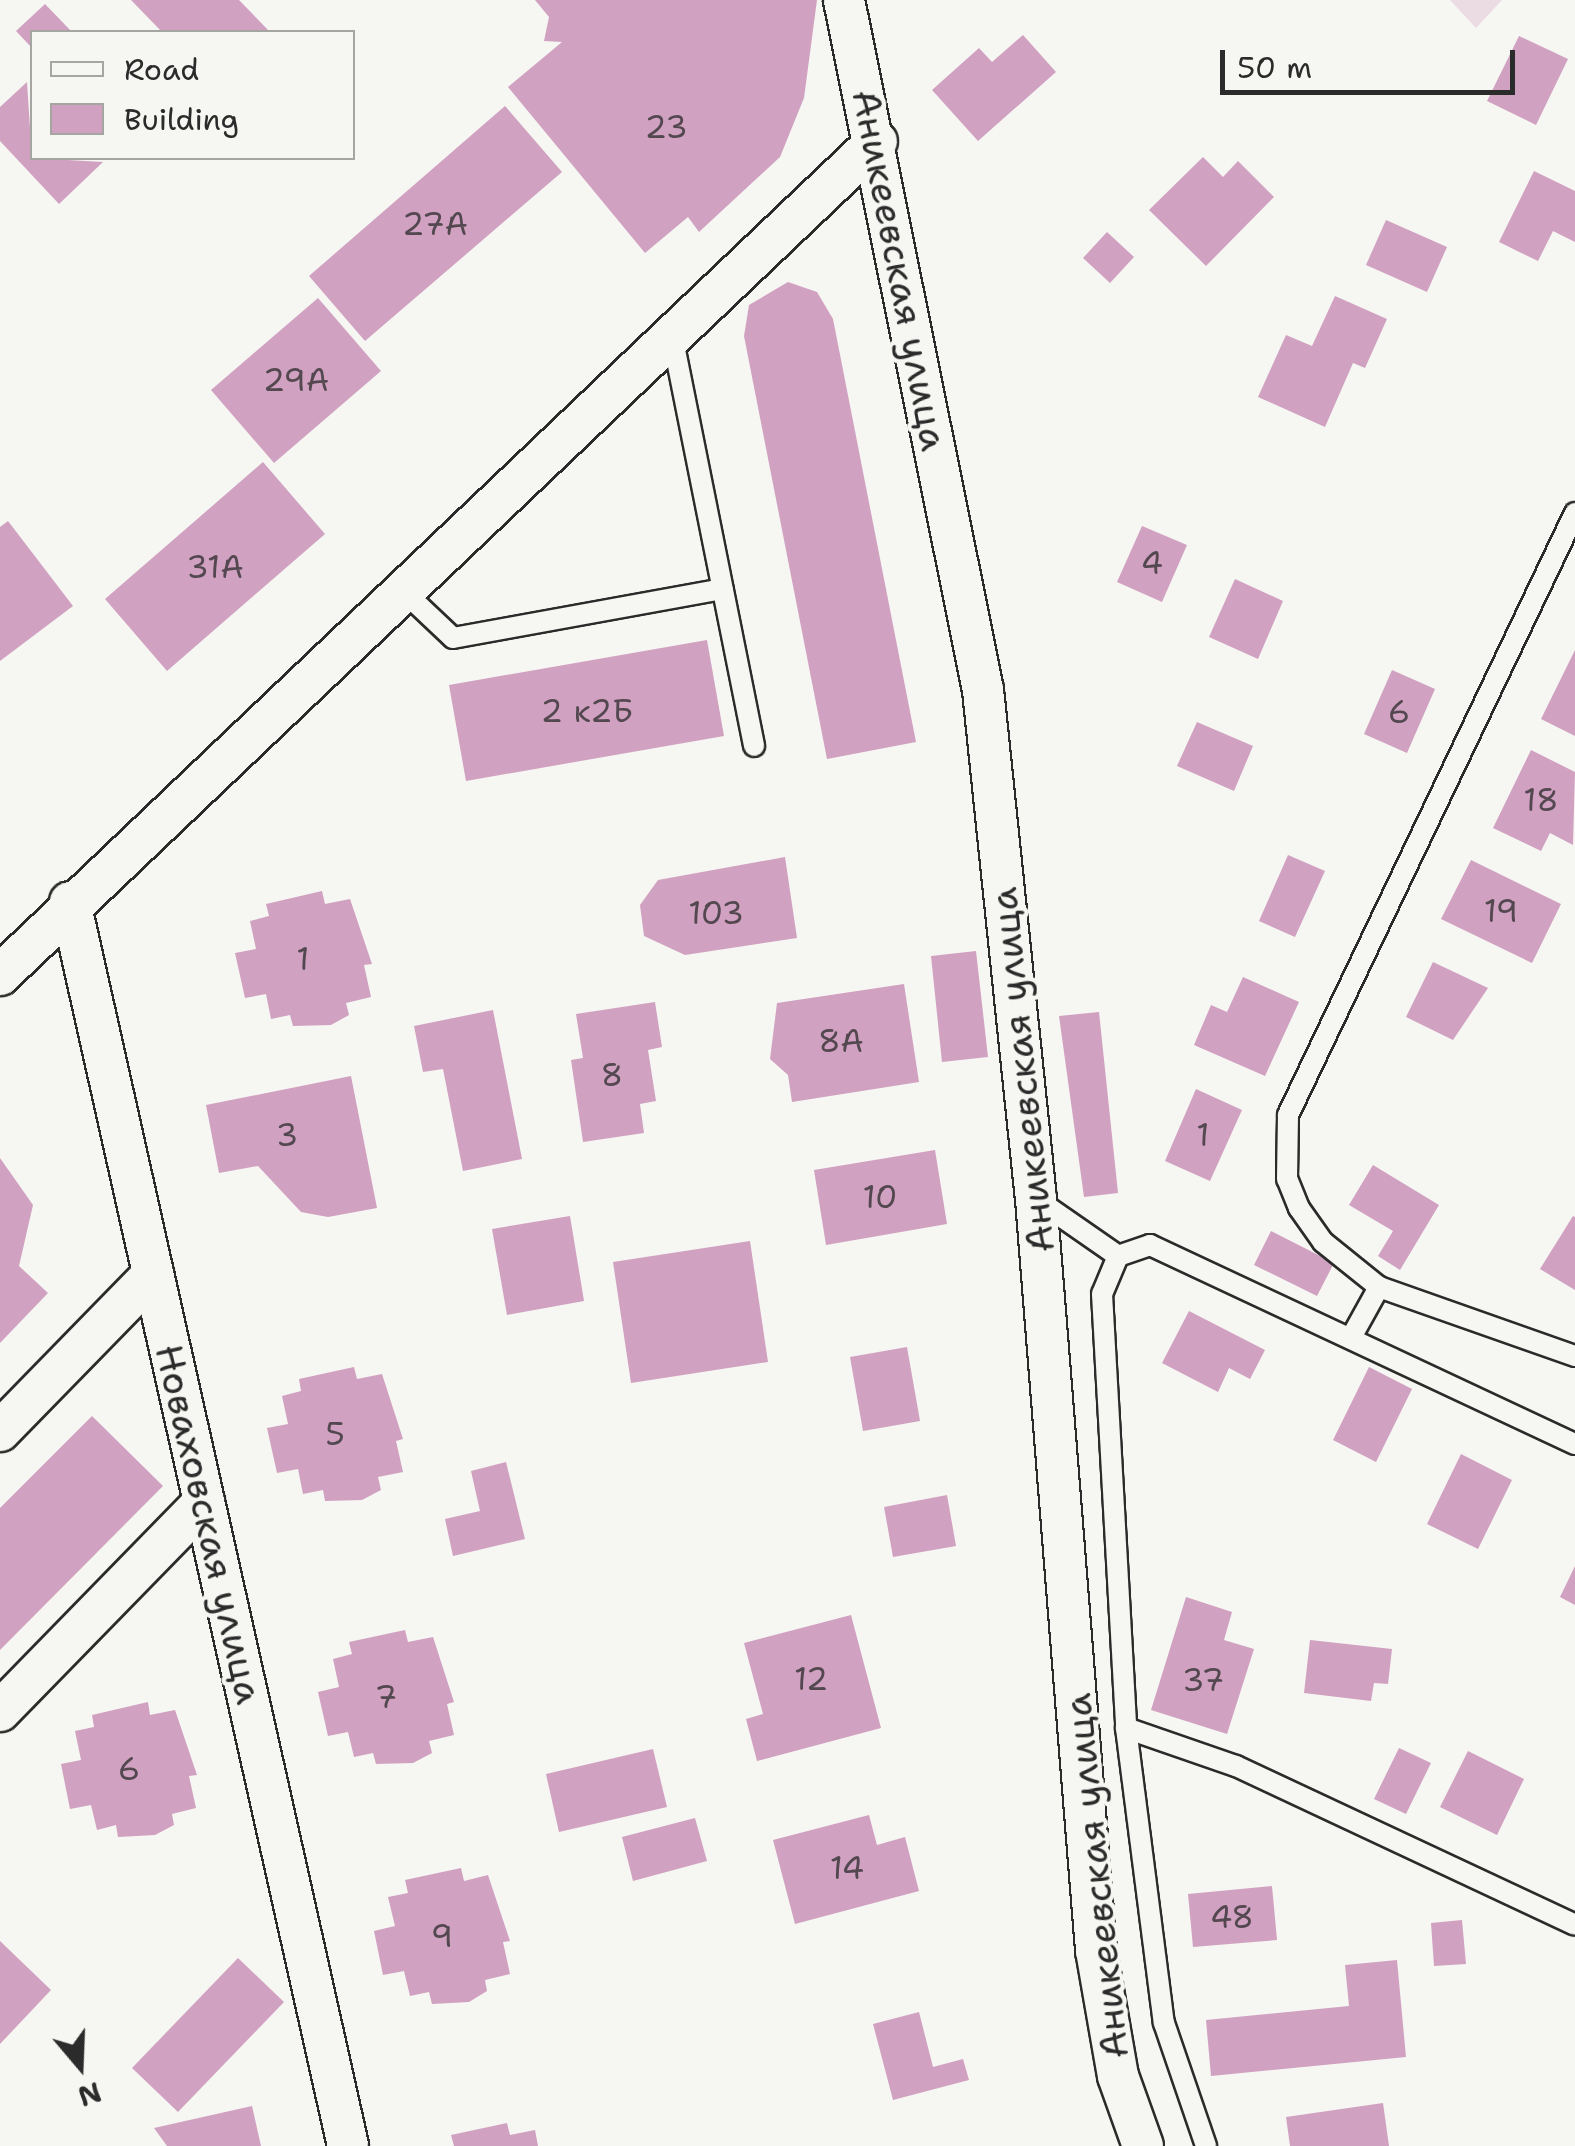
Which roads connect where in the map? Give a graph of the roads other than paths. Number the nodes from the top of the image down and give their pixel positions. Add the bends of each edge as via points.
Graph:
1 (844, 0) edge
2 (877, 141) junction
3 (670, 328) junction
4 (1575, 514) edge
5 (399, 587) junction
6 (723, 588) junction
7 (754, 746) dead end
8 (70, 902) junction
9 (0, 976) edge
10 (1036, 1199) junction
11 (1118, 1256) junction
12 (153, 1274) junction
13 (1379, 1287) junction
14 (1353, 1334) junction
15 (1575, 1356) edge
16 (0, 1431) edge
17 (1575, 1444) edge
18 (204, 1502) junction
19 (0, 1710) edge
20 (1126, 1728) junction
21 (1575, 1925) edge
22 (348, 2146) edge
23 (1143, 2146) edge
24 (1206, 2146) edge

1 - 2 street, Аникеевская улица
2 - 3 street
2 - 10 street, Аникеевская улица via 983,690
3 - 5 street
3 - 6 lane
4 - 13 lane via 1288,1115 1287,1179 1299,1208 1323,1242
5 - 6 lane via 453,638
5 - 8 street
6 - 7 lane
8 - 9 street
8 - 12 street, Новаховская улица
10 - 11 lane
10 - 23 street, Аникеевская улица via 1096,1950 1118,2076
11 - 14 lane via 1150,1245
11 - 20 lane via 1102,1294
12 - 16 street
12 - 18 street, Новаховская улица
13 - 14 lane
13 - 15 lane
14 - 17 lane
18 - 19 street
18 - 22 street, Новаховская улица
20 - 21 lane via 1236,1766
20 - 24 lane via 1164,2023

